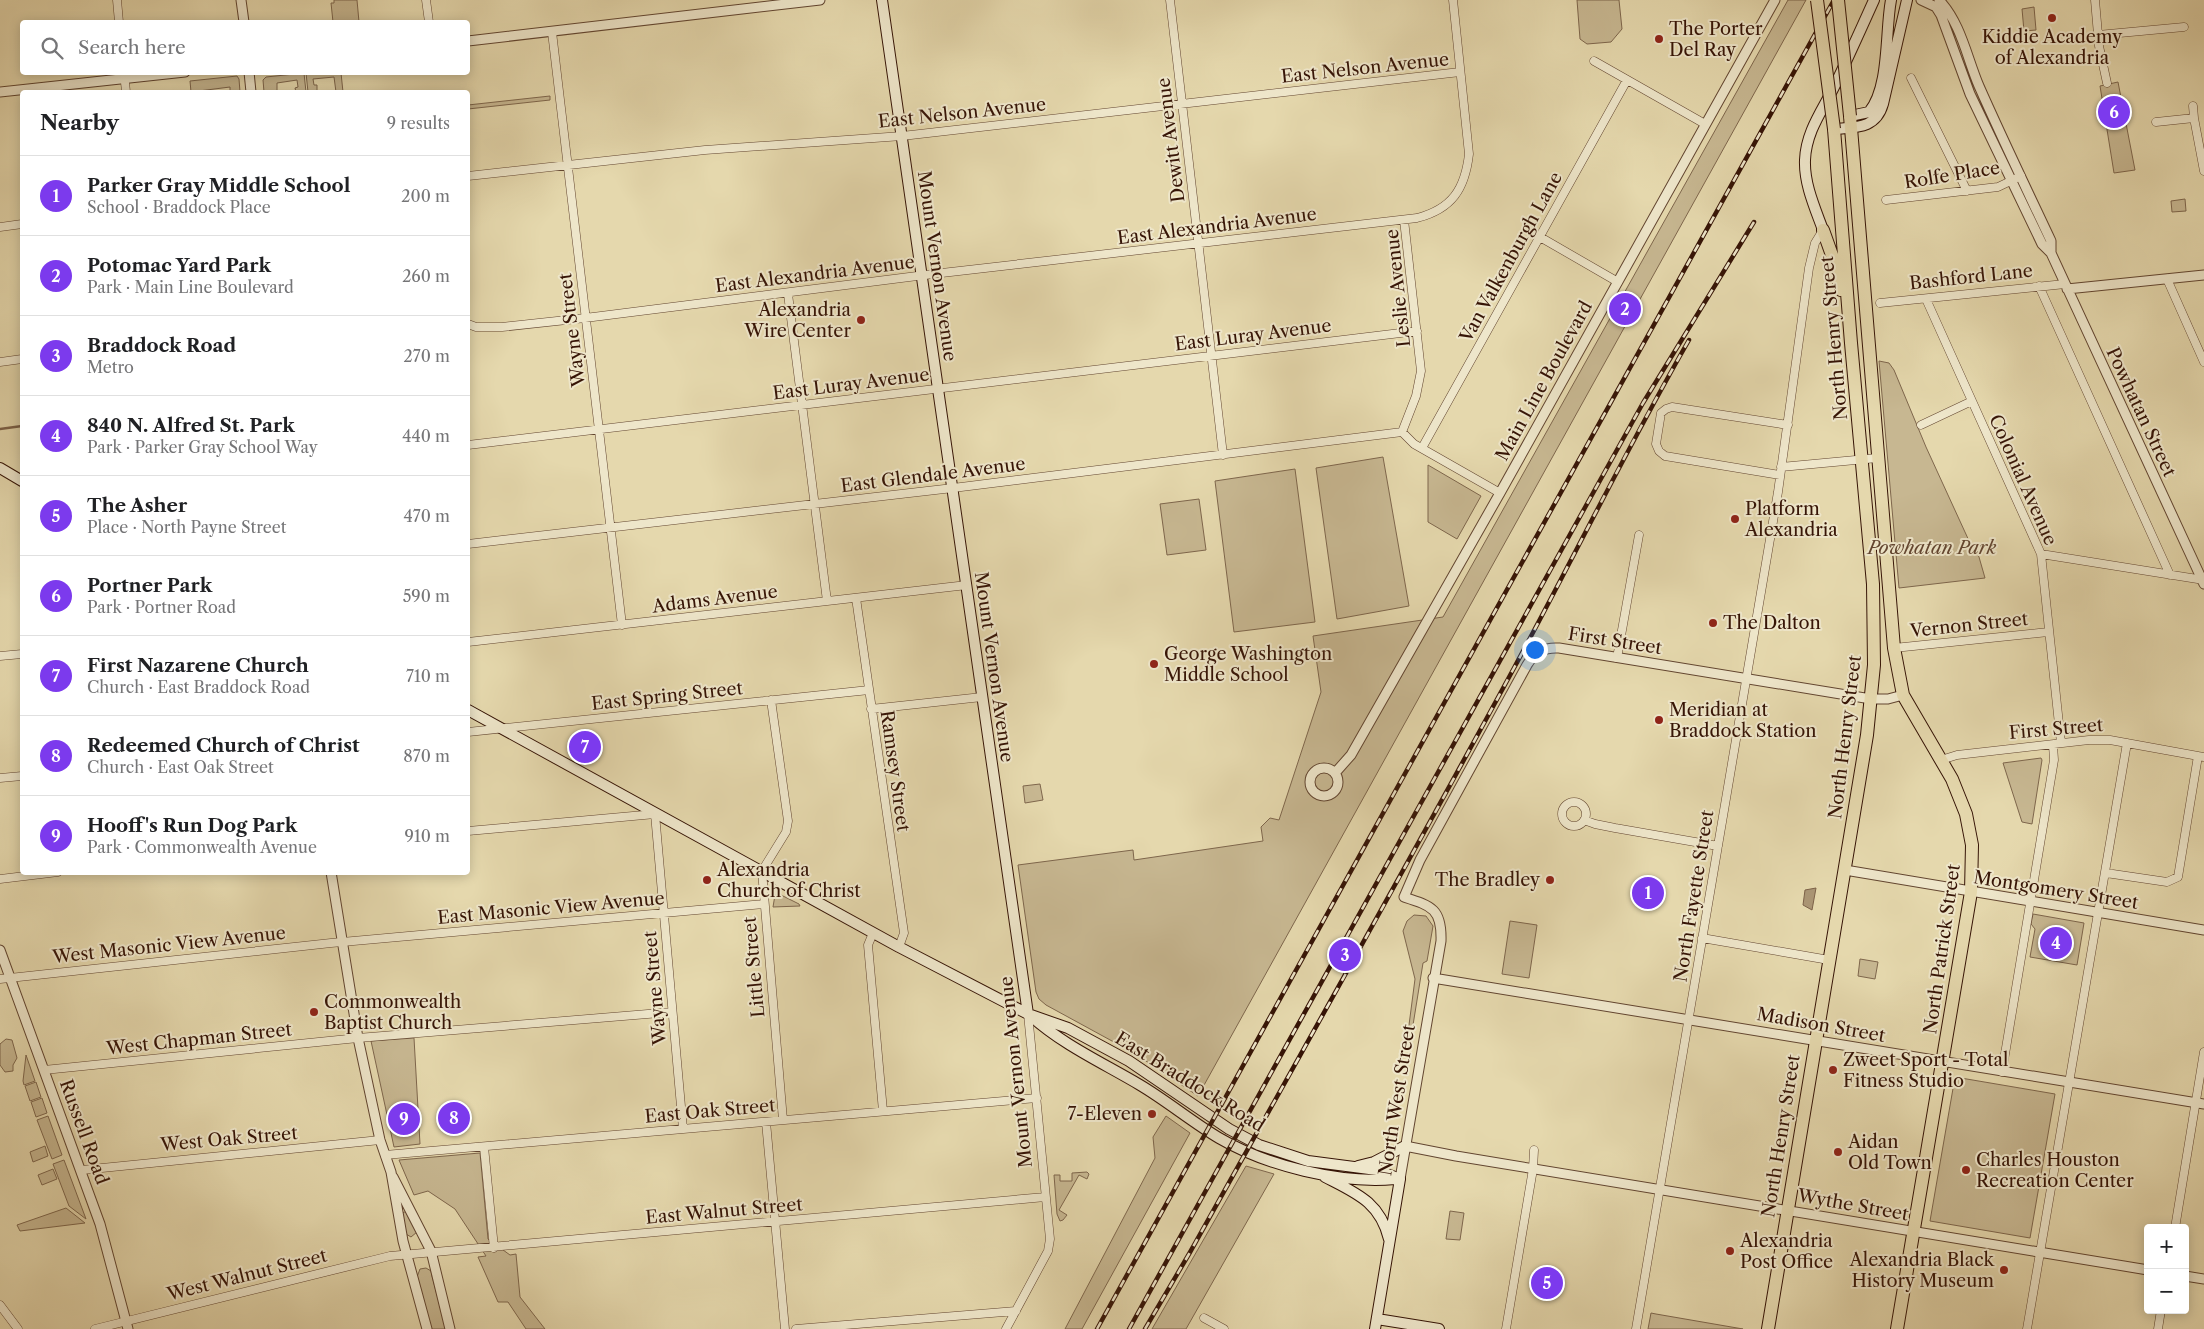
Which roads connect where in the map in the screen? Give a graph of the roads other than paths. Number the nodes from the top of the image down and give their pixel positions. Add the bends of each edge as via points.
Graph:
1 (117, 0) edge
2 (241, 0) edge
3 (426, 0) edge
4 (820, 0) edge
5 (882, 0) edge
6 (1170, 0) edge
7 (1452, 0) edge
8 (1775, 0) edge
9 (1817, 0) edge
10 (1838, 0) edge
11 (1874, 0) edge
12 (1891, 0) edge
13 (1907, 0) edge
14 (1921, 0) edge
15 (2095, 0) edge
16 (1940, 2) edge
17 (119, 20) edge
18 (244, 20) edge
19 (429, 20) edge
20 (2184, 26) dead end
21 (552, 32) junction
22 (2098, 35) junction
23 (470, 41) edge
24 (1594, 62) dead end
25 (1460, 72) junction
26 (139, 75) edge
27 (249, 75) edge
28 (124, 76) edge
29 (1912, 78) dead end
30 (1627, 80) junction
31 (2107, 83) dead end
32 (126, 90) edge
33 (251, 90) edge
34 (0, 92) edge
35 (1182, 104) junction
36 (2193, 106) dead end
37 (2194, 118) junction
38 (1851, 122) junction
39 (2156, 122) dead end
40 (1705, 124) junction
41 (1834, 129) junction
42 (902, 136) junction
43 (567, 165) junction
44 (2204, 171) edge
45 (470, 176) edge
46 (2021, 176) junction
47 (2011, 181) junction
48 (1967, 191) junction
49 (1886, 200) dead end
50 (1404, 220) junction
51 (20, 224) edge
52 (0, 227) edge
53 (1823, 230) junction
54 (1540, 237) junction
55 (1199, 243) junction
56 (2051, 253) junction
57 (2204, 275) edge
58 (922, 276) junction
59 (2167, 279) junction
60 (1618, 282) junction
61 (2039, 286) junction
62 (2066, 286) junction
63 (788, 294) junction
64 (1926, 299) junction
65 (1880, 303) dead end
66 (585, 318) junction
67 (470, 324) edge
68 (1417, 331) junction
69 (1850, 336) junction
70 (1212, 355) junction
71 (20, 359) edge
72 (0, 362) edge
73 (2204, 362) edge
74 (938, 388) junction
75 (1972, 401) junction
76 (804, 405) junction
77 (1788, 425) junction
78 (1921, 425) dead end
79 (1403, 429) junction
80 (599, 430) junction
81 (470, 445) edge
82 (1422, 448) junction
83 (1224, 455) junction
84 (1878, 458) junction
85 (1862, 460) junction
86 (0, 468) edge
87 (1781, 471) junction
88 (20, 480) edge
89 (953, 488) junction
90 (1500, 493) junction
91 (816, 504) junction
92 (611, 528) junction
93 (1639, 534) dead end
94 (470, 544) edge
95 (2041, 554) junction
96 (2170, 575) junction
97 (2203, 582) edge
98 (967, 585) junction
99 (856, 598) junction
100 (827, 601) junction
101 (622, 625) junction
102 (2048, 632) junction
103 (470, 642) edge
104 (1894, 648) junction
105 (20, 654) edge
106 (0, 656) edge
107 (1617, 658) junction
108 (1746, 679) junction
109 (869, 690) junction
110 (1903, 695) junction
111 (982, 697) junction
112 (1872, 699) junction
113 (771, 700) junction
114 (871, 709) junction
115 (470, 711) edge
116 (502, 728) junction
117 (470, 732) edge
118 (2127, 743) junction
119 (2057, 744) junction
120 (2201, 756) edge
121 (1941, 760) junction
122 (1335, 773) dead end
123 (20, 776) edge
124 (0, 778) edge
125 (655, 814) junction
126 (1584, 820) dead end
127 (470, 831) edge
128 (1718, 846) junction
129 (1845, 870) junction
130 (762, 871) junction
131 (2106, 872) junction
132 (33, 875) edge
133 (331, 875) edge
134 (0, 879) edge
135 (1971, 892) junction
136 (1404, 897) joint
137 (2030, 902) junction
138 (764, 904) junction
139 (664, 913) junction
140 (2098, 913) junction
141 (2204, 930) edge
142 (873, 932) junction
143 (1702, 938) junction
144 (341, 942) junction
145 (899, 947) junction
146 (0, 950) edge
147 (1829, 960) junction
148 (10, 978) junction
149 (1433, 978) junction
150 (0, 979) edge
151 (672, 1012) junction
152 (1028, 1014) junction
153 (1689, 1019) junction
154 (358, 1038) junction
155 (1815, 1040) junction
156 (2204, 1052) edge
157 (1943, 1062) junction
158 (44, 1070) junction
159 (2002, 1072) junction
160 (2070, 1081) junction
161 (1037, 1098) junction
162 (2200, 1103) edge
163 (883, 1111) junction
164 (782, 1120) junction
165 (766, 1122) junction
166 (683, 1129) junction
167 (380, 1140) junction
168 (1406, 1146) junction
169 (484, 1147) junction
170 (1534, 1150) dead end
171 (385, 1155) junction
172 (1349, 1168) junction
173 (1533, 1169) junction
174 (82, 1170) junction
175 (391, 1172) junction
176 (1318, 1173) junction
177 (1400, 1179) junction
178 (1659, 1189) junction
179 (1045, 1197) junction
180 (1787, 1210) junction
181 (776, 1222) junction
182 (2176, 1224) edge
183 (1912, 1232) junction
184 (1390, 1243) junction
185 (494, 1248) junction
186 (431, 1251) junction
187 (2040, 1252) junction
188 (407, 1253) junction
189 (2144, 1269) edge
190 (2189, 1277) edge
191 (2204, 1280) edge
192 (0, 1305) edge
193 (1016, 1311) junction
194 (2160, 1314) edge
195 (1204, 1318) dead end
196 (1376, 1324) edge
197 (128, 1325) edge
198 (18, 1329) edge
199 (95, 1329) edge
200 (427, 1329) edge
201 (450, 1329) edge
202 (785, 1329) edge
203 (796, 1329) edge
204 (1006, 1329) edge
205 (1224, 1329) edge
206 (1439, 1329) edge
207 (1506, 1329) edge
208 (1636, 1329) edge
209 (1768, 1329) edge
210 (1897, 1329) edge
211 (2027, 1329) edge
212 (2158, 1329) edge

1 - 17 street
2 - 18 street
3 - 19 street
4 - 21 street
5 - 42 main road, Mount Vernon Avenue
6 - 35 street, Dewitt Avenue
7 - 25 street, Leslie Avenue
8 - 40 street, Main Line Boulevard
9 - 41 highway, North Henry Street, bridge
10 - 38 highway, North Henry Street, bridge
11 - 53 main road via 1816,119 1806,148 1806,174
12 - 38 main road via 1877,99 1869,112
13 - 38 main road via 1882,110 1867,125
14 - 16 street
15 - 22 street
16 - 46 street, Powhatan Street via 1959,33
16 - 47 street, Powhatan Street via 1941,15 1970,94
20 - 22 street
21 - 23 street
21 - 43 street, Wayne Street
22 - 31 street
24 - 30 street
25 - 35 street, East Nelson Avenue
25 - 50 street, Leslie Avenue via 1469,154 1463,181 1443,208
26 - 28 street
27 - 33 street
28 - 32 street
28 - 34 street
29 - 48 street
30 - 40 street
30 - 54 street, Van Valkenburgh Lane
35 - 42 street, East Nelson Avenue
35 - 55 street, Dewitt Avenue
36 - 37 street
37 - 39 street
37 - 44 street
38 - 41 main road
38 - 84 highway, North Henry Street
40 - 60 street, Main Line Boulevard
41 - 69 highway, North Henry Street
42 - 43 street, East Nelson Avenue via 705,150
42 - 58 main road, Mount Vernon Avenue
43 - 45 street, East Nelson Avenue
43 - 66 street, Wayne Street
46 - 47 street, Rolfe Place
46 - 56 street, Powhatan Street via 2052,242
47 - 48 street, Rolfe Place via 1998,187
47 - 56 street, Powhatan Street via 2042,244
48 - 49 street, Rolfe Place
50 - 55 street, East Alexandria Avenue
50 - 68 street, Leslie Avenue
51 - 52 street
53 - 69 highway via 1833,258
53 - 77 street, North Fayette Street via 1815,243 1809,268
54 - 60 street
54 - 82 street, Van Valkenburgh Lane
55 - 58 street, East Alexandria Avenue
55 - 70 street, Dewitt Avenue
56 - 62 street, Powhatan Street
57 - 59 street, Bashford Lane
58 - 63 street, East Alexandria Avenue
58 - 74 main road, Mount Vernon Avenue
59 - 62 street, Bashford Lane
59 - 73 street
60 - 90 street, Main Line Boulevard
61 - 62 street, Bashford Lane
61 - 64 street, Bashford Lane
61 - 96 street
62 - 97 street, Powhatan Street
63 - 66 street, East Alexandria Avenue
63 - 76 street
64 - 65 street, Bashford Lane
64 - 75 street, Colonial Avenue
66 - 67 street, East Alexandria Avenue via 496,327
66 - 80 street, Wayne Street
68 - 70 street, East Luray Avenue
68 - 79 street, Leslie Avenue via 1421,378
69 - 85 highway, North Henry Street
70 - 74 street, East Luray Avenue
70 - 83 street, Dewitt Avenue
71 - 72 street
74 - 76 street, East Luray Avenue
74 - 89 main road, Mount Vernon Avenue
75 - 78 street
75 - 95 street, Colonial Avenue
76 - 80 street, East Luray Avenue
76 - 91 street
77 - 87 street, North Fayette Street
77 - 87 street via 1672,407 1661,413 1656,444 1658,451 1665,456
79 - 82 street via 1414,444
79 - 83 street, East Glendale Avenue
80 - 81 street, East Luray Avenue
80 - 92 street, Wayne Street
82 - 90 street
83 - 89 street, East Glendale Avenue
84 - 85 street
84 - 104 highway, North Henry Street
85 - 87 street
85 - 112 highway, North Henry Street via 1874,619
86 - 88 main road
87 - 108 street, North Fayette Street
89 - 91 street, East Glendale Avenue
89 - 98 main road, Mount Vernon Avenue
90 - 122 street, Main Line Boulevard via 1351,755
91 - 92 street, East Glendale Avenue
91 - 100 street
92 - 94 street, East Glendale Avenue
92 - 101 street, Wayne Street
93 - 107 street
95 - 96 street
95 - 102 street, Colonial Avenue
96 - 97 street
98 - 99 street, Adams Avenue
98 - 111 main road, Mount Vernon Avenue
99 - 100 street, Adams Avenue
99 - 109 street, Ramsey Street
100 - 101 street, Adams Avenue
101 - 103 street, Adams Avenue
102 - 104 street, Vernon Street
102 - 119 street, Colonial Avenue
104 - 110 highway, North Patrick Street
105 - 106 street
107 - 108 street, First Street
107 - 136 street, First Street via 1555,648 1534,656 1420,860
108 - 112 street, First Street
108 - 128 street, North Fayette Street
109 - 113 street, East Spring Street
109 - 114 street, Ramsey Street
110 - 112 street, First Street
110 - 121 highway, North Patrick Street
111 - 114 street
111 - 152 main road, Mount Vernon Avenue
112 - 129 highway, North Henry Street
113 - 116 street, East Spring Street
113 - 130 street via 787,829
114 - 145 street, Ramsey Street via 904,933
115 - 116 main road, East Braddock Road
116 - 117 street, East Spring Street
116 - 125 main road, East Braddock Road
118 - 119 street, First Street via 2089,740
118 - 120 street, First Street
118 - 131 street
119 - 121 street, First Street via 1957,755
119 - 137 street, Colonial Avenue
120 - 131 street via 2178,877 2167,882
121 - 135 highway, North Patrick Street via 1960,795 1966,814 1972,845
123 - 124 street
125 - 127 street
125 - 130 main road, East Braddock Road
125 - 139 street, Wayne Street
126 - 128 street
128 - 143 street, North Fayette Street
129 - 135 street, Montgomery Street
129 - 147 highway, North Henry Street
130 - 138 street, Little Street
130 - 142 main road, East Braddock Road
131 - 140 street
132 - 134 street
133 - 144 street
135 - 137 street, Montgomery Street
135 - 157 highway, North Patrick Street
136 - 149 street, North West Street via 1430,906 1440,920 1441,941
137 - 140 street, Montgomery Street
137 - 159 street, Colonial Avenue
138 - 139 street, East Masonic View Avenue
138 - 164 street, Little Street
139 - 144 street, East Masonic View Avenue
139 - 151 street, Wayne Street
140 - 141 street, Montgomery Street
140 - 160 street
142 - 145 main road, East Braddock Road
142 - 163 street via 868,945
143 - 147 street
143 - 153 street, North Fayette Street
144 - 148 street, West Masonic View Avenue
144 - 154 street
145 - 152 main road, East Braddock Road
146 - 148 street, Russell Road
147 - 155 highway, North Henry Street
148 - 150 street, West Masonic View Avenue
148 - 158 street, Russell Road
149 - 153 street, Madison Street
149 - 168 street, North West Street
151 - 154 street, West Chapman Street
151 - 166 street, Wayne Street
152 - 161 street, Mount Vernon Avenue
152 - 172 main road, East Braddock Road via 1068,1028 1129,1061 1229,1129 1259,1145 1308,1161
152 - 176 main road, East Braddock Road via 1049,1033 1140,1085 1226,1142 1270,1162
153 - 155 street, Madison Street
153 - 178 street, North Fayette Street
154 - 158 street, West Chapman Street
154 - 167 street
155 - 157 street, Madison Street
155 - 180 highway, North Henry Street
156 - 162 street
157 - 159 street, Madison Street
157 - 183 highway, North Patrick Street
158 - 174 street, Russell Road
159 - 160 street, Madison Street
160 - 162 street, Madison Street
160 - 187 street
161 - 163 street, East Oak Street
161 - 179 street, Mount Vernon Avenue
162 - 182 street
163 - 164 street, East Oak Street
164 - 165 street, East Oak Street
165 - 166 street, East Oak Street
165 - 181 street
166 - 169 street, East Oak Street
167 - 171 street
167 - 174 street, West Oak Street
168 - 172 main road via 1374,1162
168 - 173 street, Wythe Street
168 - 177 street, North West Street
169 - 171 street, East Oak Street
169 - 185 street
170 - 173 street
171 - 175 street
172 - 177 main road, East Braddock Road via 1377,1170
173 - 178 street, Wythe Street
173 - 207 street
174 - 197 street, Russell Road
175 - 186 street
175 - 188 street
176 - 177 main road, East Braddock Road via 1376,1181
176 - 184 main road via 1360,1196 1373,1207 1384,1222
177 - 184 main road, North West Street
178 - 180 street, Wythe Street
178 - 208 street, North Fayette Street
179 - 181 street, East Walnut Street
179 - 193 street, Mount Vernon Avenue via 1050,1239 1048,1251
180 - 183 street, Wythe Street
180 - 209 highway, North Henry Street
181 - 185 street, East Walnut Street
181 - 202 street
183 - 187 street, Wythe Street
183 - 210 highway, North Patrick Street
184 - 196 main road, North West Street
185 - 186 street, East Walnut Street
186 - 188 street, East Walnut Street
186 - 201 street
187 - 189 street, Wythe Street
187 - 211 street
188 - 197 street, West Walnut Street
188 - 200 street
190 - 191 street
192 - 198 street
193 - 203 street
193 - 204 street, Mount Vernon Avenue
194 - 212 street
195 - 205 street
196 - 206 main road
197 - 199 street, West Walnut Street

